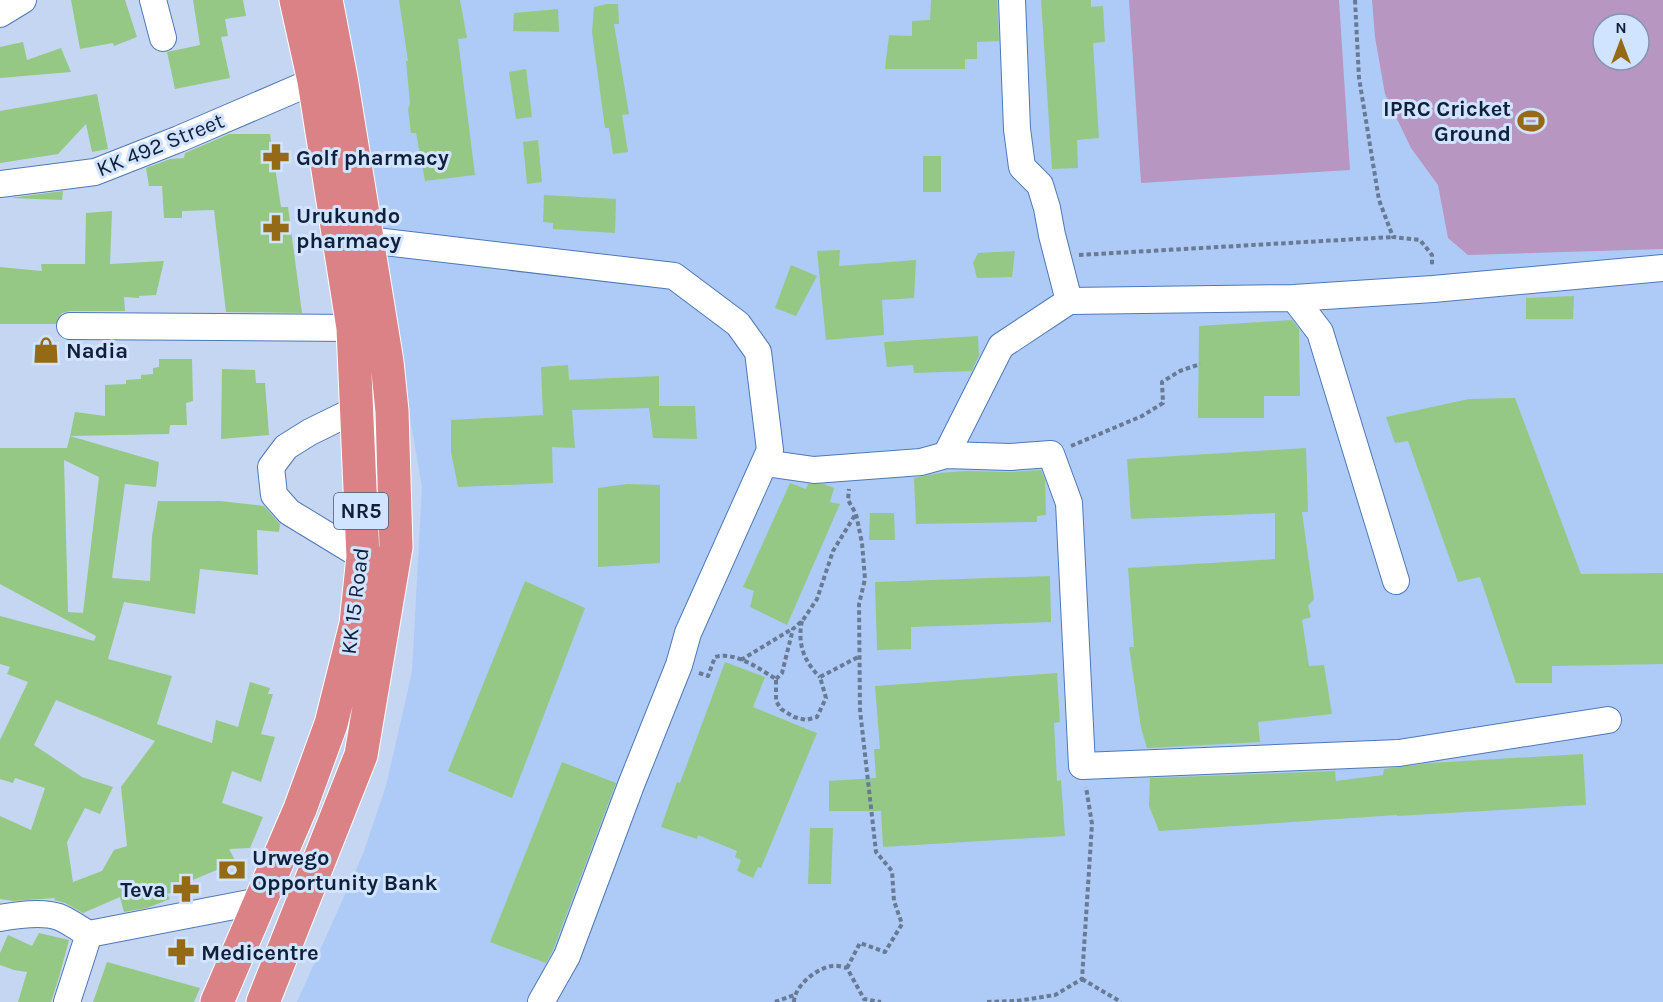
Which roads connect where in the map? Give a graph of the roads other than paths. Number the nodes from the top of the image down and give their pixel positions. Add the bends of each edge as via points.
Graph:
1 (23, 0) edge
2 (153, 0) edge
3 (296, 0) edge
4 (326, 0) edge
5 (1012, 0) edge
6 (0, 14) edge
7 (163, 38) dead end
8 (314, 81) junction
9 (0, 184) edge
10 (367, 240) junction
11 (1663, 268) edge
12 (1294, 298) junction
13 (1069, 301) junction
14 (70, 326) dead end
15 (353, 328) junction
16 (357, 409) junction
17 (946, 455) junction
18 (765, 463) junction
19 (363, 556) junction
20 (1396, 581) dead end
21 (1608, 720) dead end
22 (313, 878) junction
23 (260, 901) junction
24 (0, 918) edge
25 (89, 934) junction
26 (67, 1002) edge
27 (198, 1002) edge
28 (217, 1002) edge
29 (263, 1002) edge
30 (282, 1002) edge
31 (541, 1002) edge

1 - 6 street
2 - 7 street
3 - 8 highway, KK 15 Road / NR5
4 - 10 highway, KK 15 Road / NR5
5 - 13 street via 1015,101 1022,167 1040,185
8 - 9 street, KK 492 Street via 96,172
8 - 15 highway, KK 15 Road / NR5
10 - 18 street via 674,276 738,324 758,352 770,450
10 - 22 highway, KK 15 Road / NR5 via 389,381 396,547 361,755
11 - 12 street
12 - 13 street
12 - 20 street via 1320,332
13 - 17 street via 1001,346
14 - 15 street
15 - 16 highway, KK 15 Road / NR5
16 - 19 highway, KK 15 Road / NR5
16 - 19 street via 286,447 271,467 274,495 289,512
17 - 18 street via 921,462 814,470
17 - 21 street via 1051,454 1069,503 1082,765 1399,753
18 - 31 street via 688,633 567,956
19 - 23 highway, KK 15 Road / NR5 via 356,624 331,724
22 - 29 highway, KK 15 Road / NR5
22 - 30 highway via 303,953
23 - 25 street
23 - 27 highway via 212,970
23 - 28 highway, KK 15 Road / NR5
24 - 25 street via 51,915
25 - 26 street

